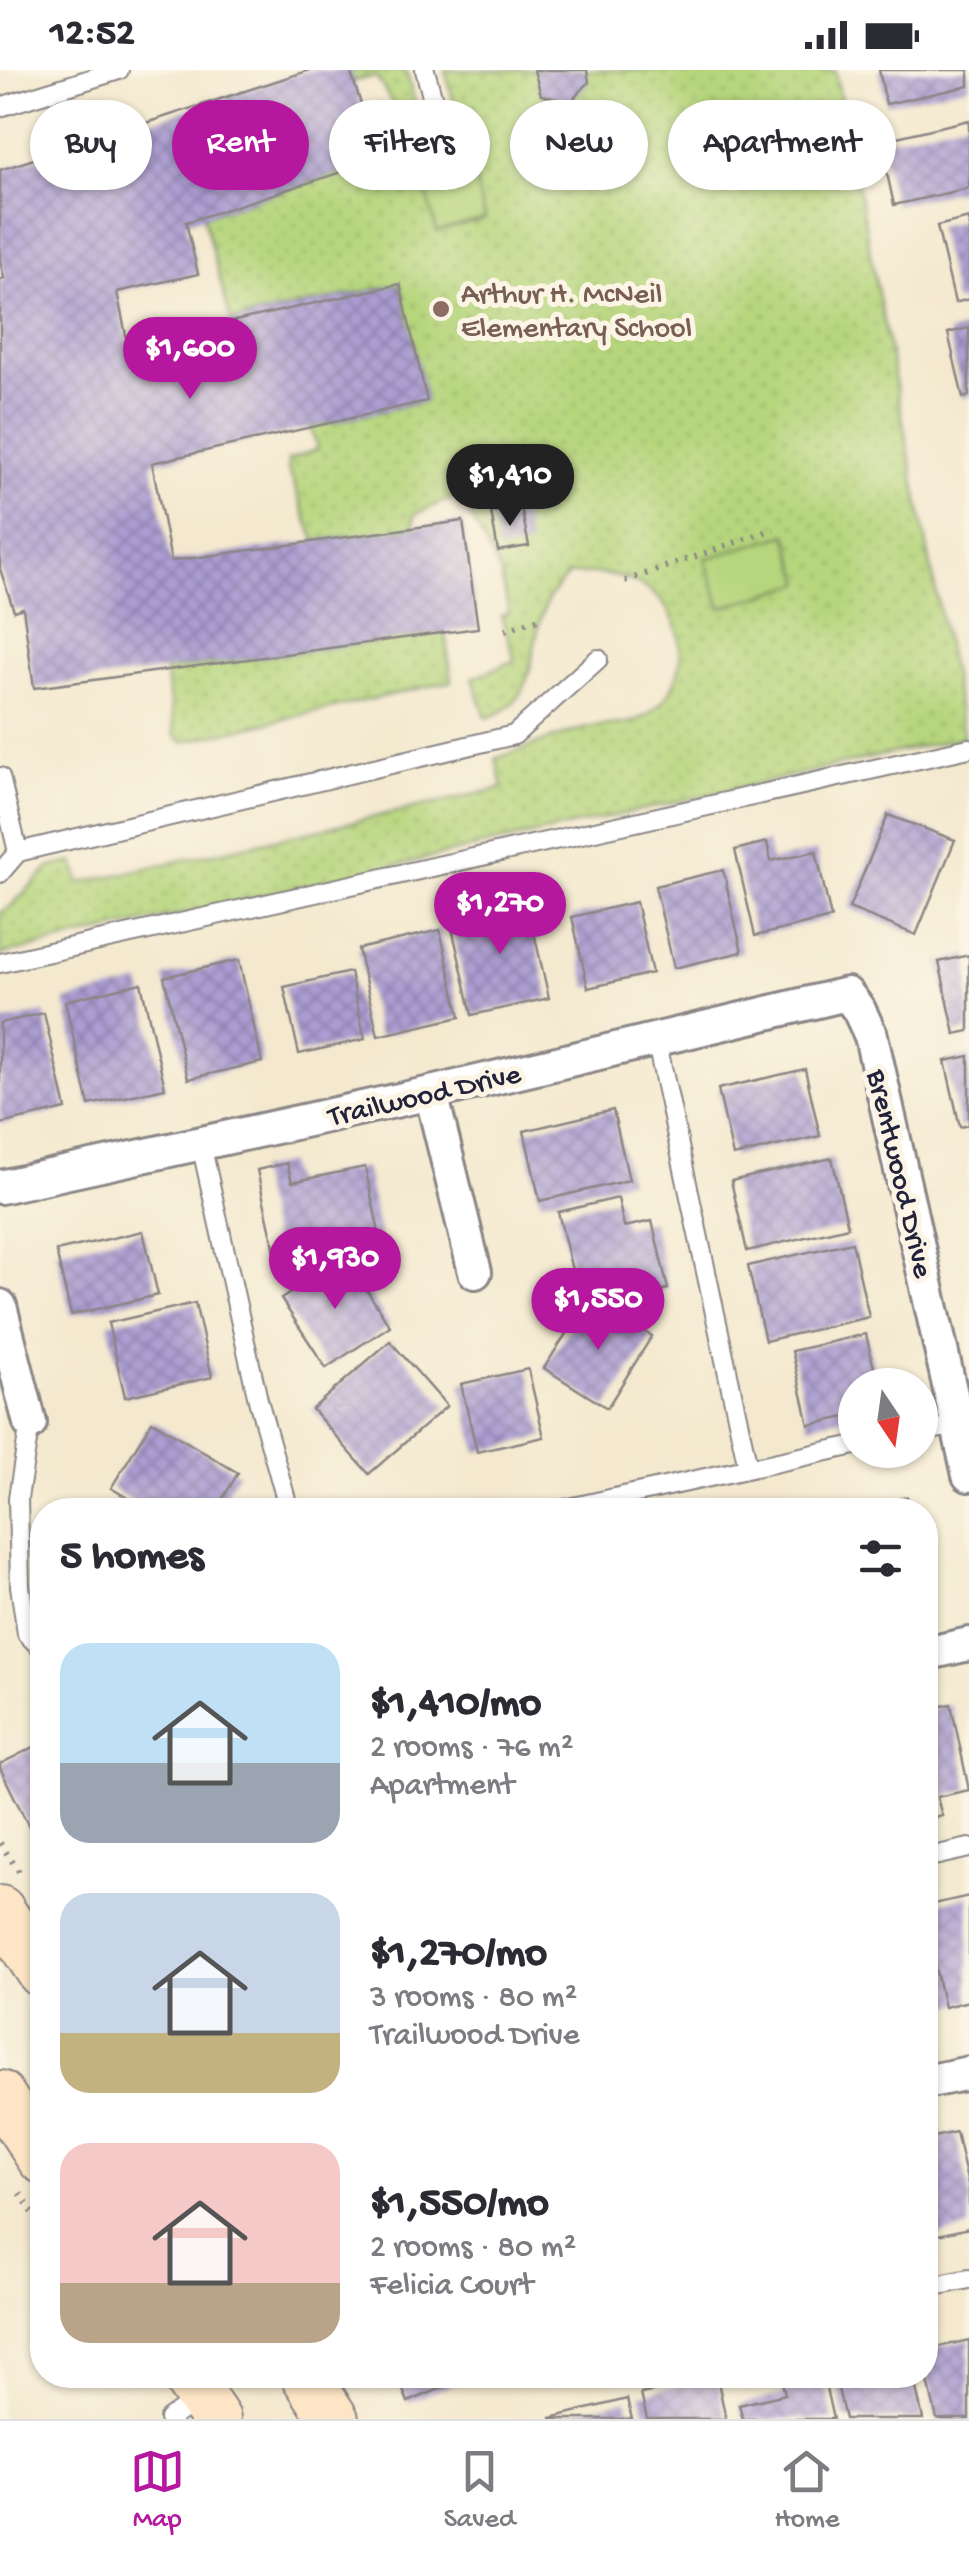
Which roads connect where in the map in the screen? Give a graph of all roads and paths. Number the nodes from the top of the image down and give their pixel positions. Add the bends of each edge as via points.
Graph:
1 (120, 70) edge
2 (425, 70) edge
3 (432, 100) dead end
4 (0, 107) edge
5 (774, 529) dead end
6 (624, 581) dead end
7 (543, 618) dead end
8 (505, 630) dead end
9 (598, 659) dead end
10 (969, 748) edge
11 (0, 776) edge
12 (18, 852) junction
13 (0, 872) edge
14 (0, 963) edge
15 (847, 994) joint
16 (656, 1038) junction
17 (431, 1093) junction
18 (201, 1144) junction
19 (0, 1188) edge
20 (475, 1272) dead end
21 (0, 1306) edge
22 (30, 1423) joint
23 (958, 1424) junction
24 (938, 1428) edge
25 (838, 1449) edge
26 (748, 1467) junction
27 (969, 1474) edge
28 (286, 1498) edge
29 (612, 1498) edge
30 (30, 1637) edge
31 (969, 1644) edge
32 (938, 1651) edge
33 (969, 1848) edge
34 (938, 1855) edge
35 (0, 1910) edge
36 (30, 1947) edge
37 (969, 2073) edge
38 (938, 2079) edge
39 (0, 2095) edge
40 (30, 2140) edge
41 (969, 2279) edge
42 (938, 2285) edge
43 (314, 2388) edge
44 (334, 2419) edge

1 - 4 lane
2 - 3 lane
5 - 6 path
7 - 8 path
9 - 12 lane via 514,735
10 - 14 lane
11 - 12 lane
12 - 13 lane
15 - 16 street, Trailwood Drive
15 - 23 street, Brentwood Drive via 871,1036
16 - 17 street, Trailwood Drive
16 - 26 lane
17 - 18 street, Trailwood Drive
17 - 20 street
18 - 19 street, Trailwood Drive
18 - 28 lane
21 - 22 street
22 - 30 lane via 18,1498 20,1586
23 - 24 lane
23 - 27 street, Brentwood Drive
25 - 26 lane
26 - 29 lane
31 - 32 street
33 - 34 lane
35 - 36 main road
37 - 38 street
39 - 40 main road
41 - 42 lane
43 - 44 main road

